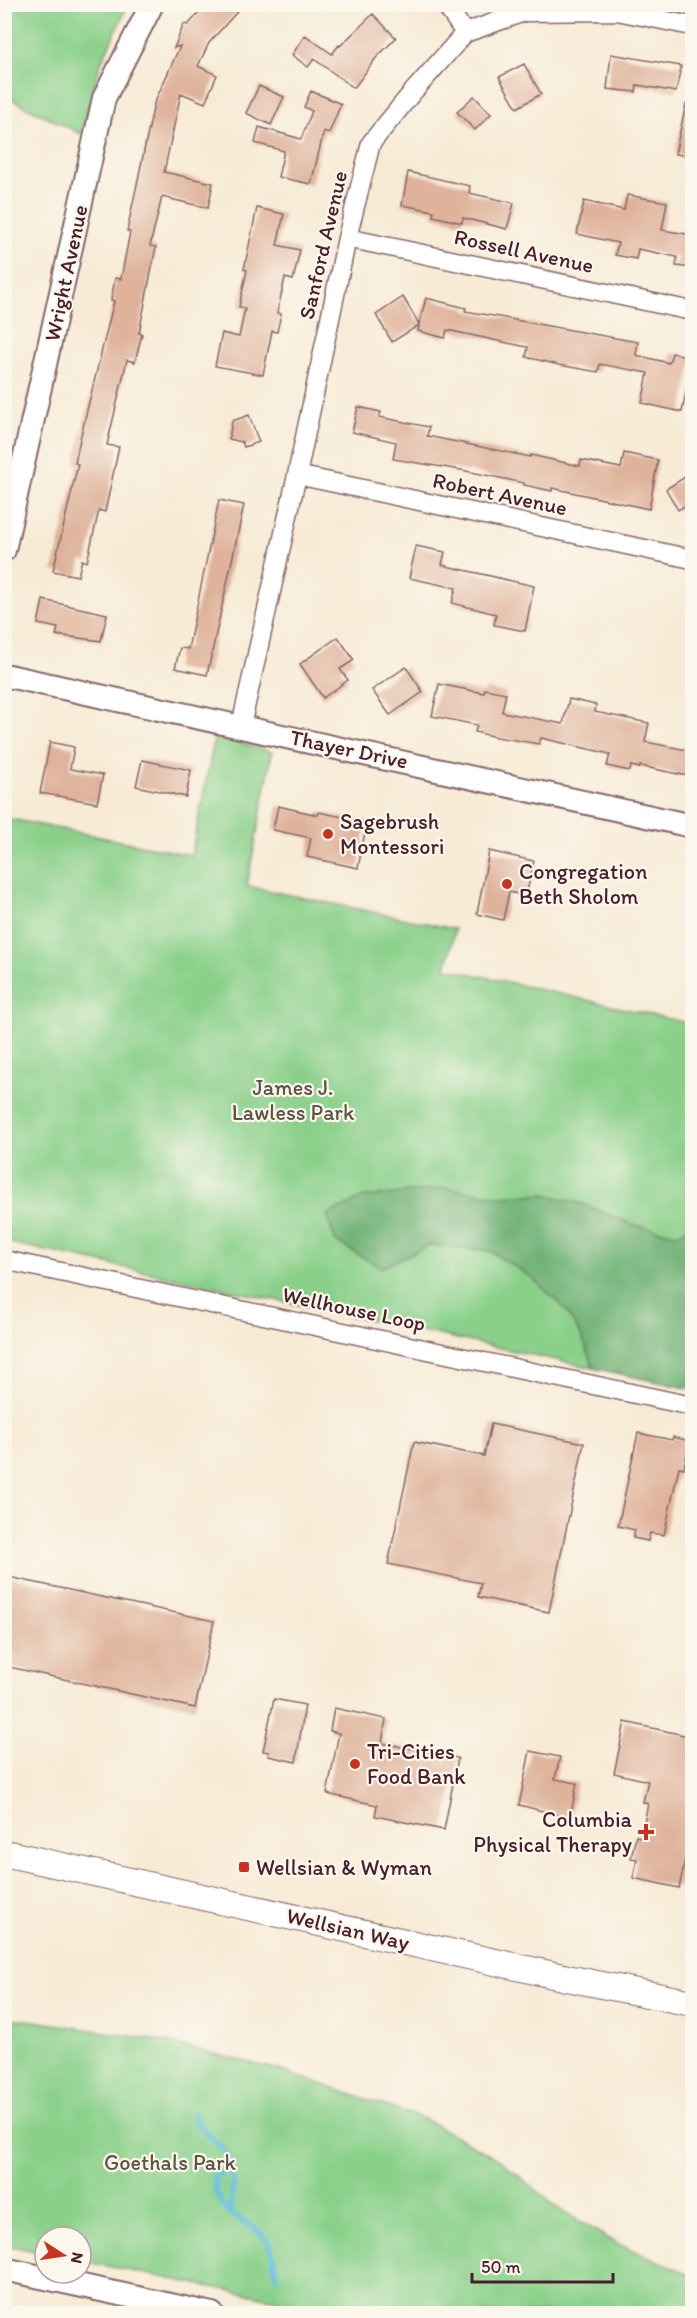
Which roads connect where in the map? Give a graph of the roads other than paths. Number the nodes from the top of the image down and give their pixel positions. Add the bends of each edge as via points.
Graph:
1 (152, 4) edge
2 (445, 4) edge
3 (693, 26) edge
4 (465, 33) junction
5 (346, 238) junction
6 (693, 311) edge
7 (297, 475) junction
8 (4, 550) edge
9 (693, 559) edge
10 (4, 675) edge
11 (241, 726) junction
12 (693, 826) edge
13 (4, 1260) edge
14 (693, 1406) edge
15 (4, 1853) edge
16 (693, 2003) edge
17 (4, 2269) edge
18 (212, 2313) edge

1 - 8 street, Wright Avenue via 104,98
2 - 4 street
3 - 4 street, Sanford Avenue via 617,11 524,12
4 - 5 street, Sanford Avenue via 371,143
5 - 6 street, Rossell Avenue
5 - 7 street, Sanford Avenue
7 - 9 street, Robert Avenue
7 - 11 street, Sanford Avenue
10 - 11 street, Thayer Drive
11 - 12 street, Thayer Drive
13 - 14 street, Wellhouse Loop
15 - 16 main road, Wellsian Way
17 - 18 street

